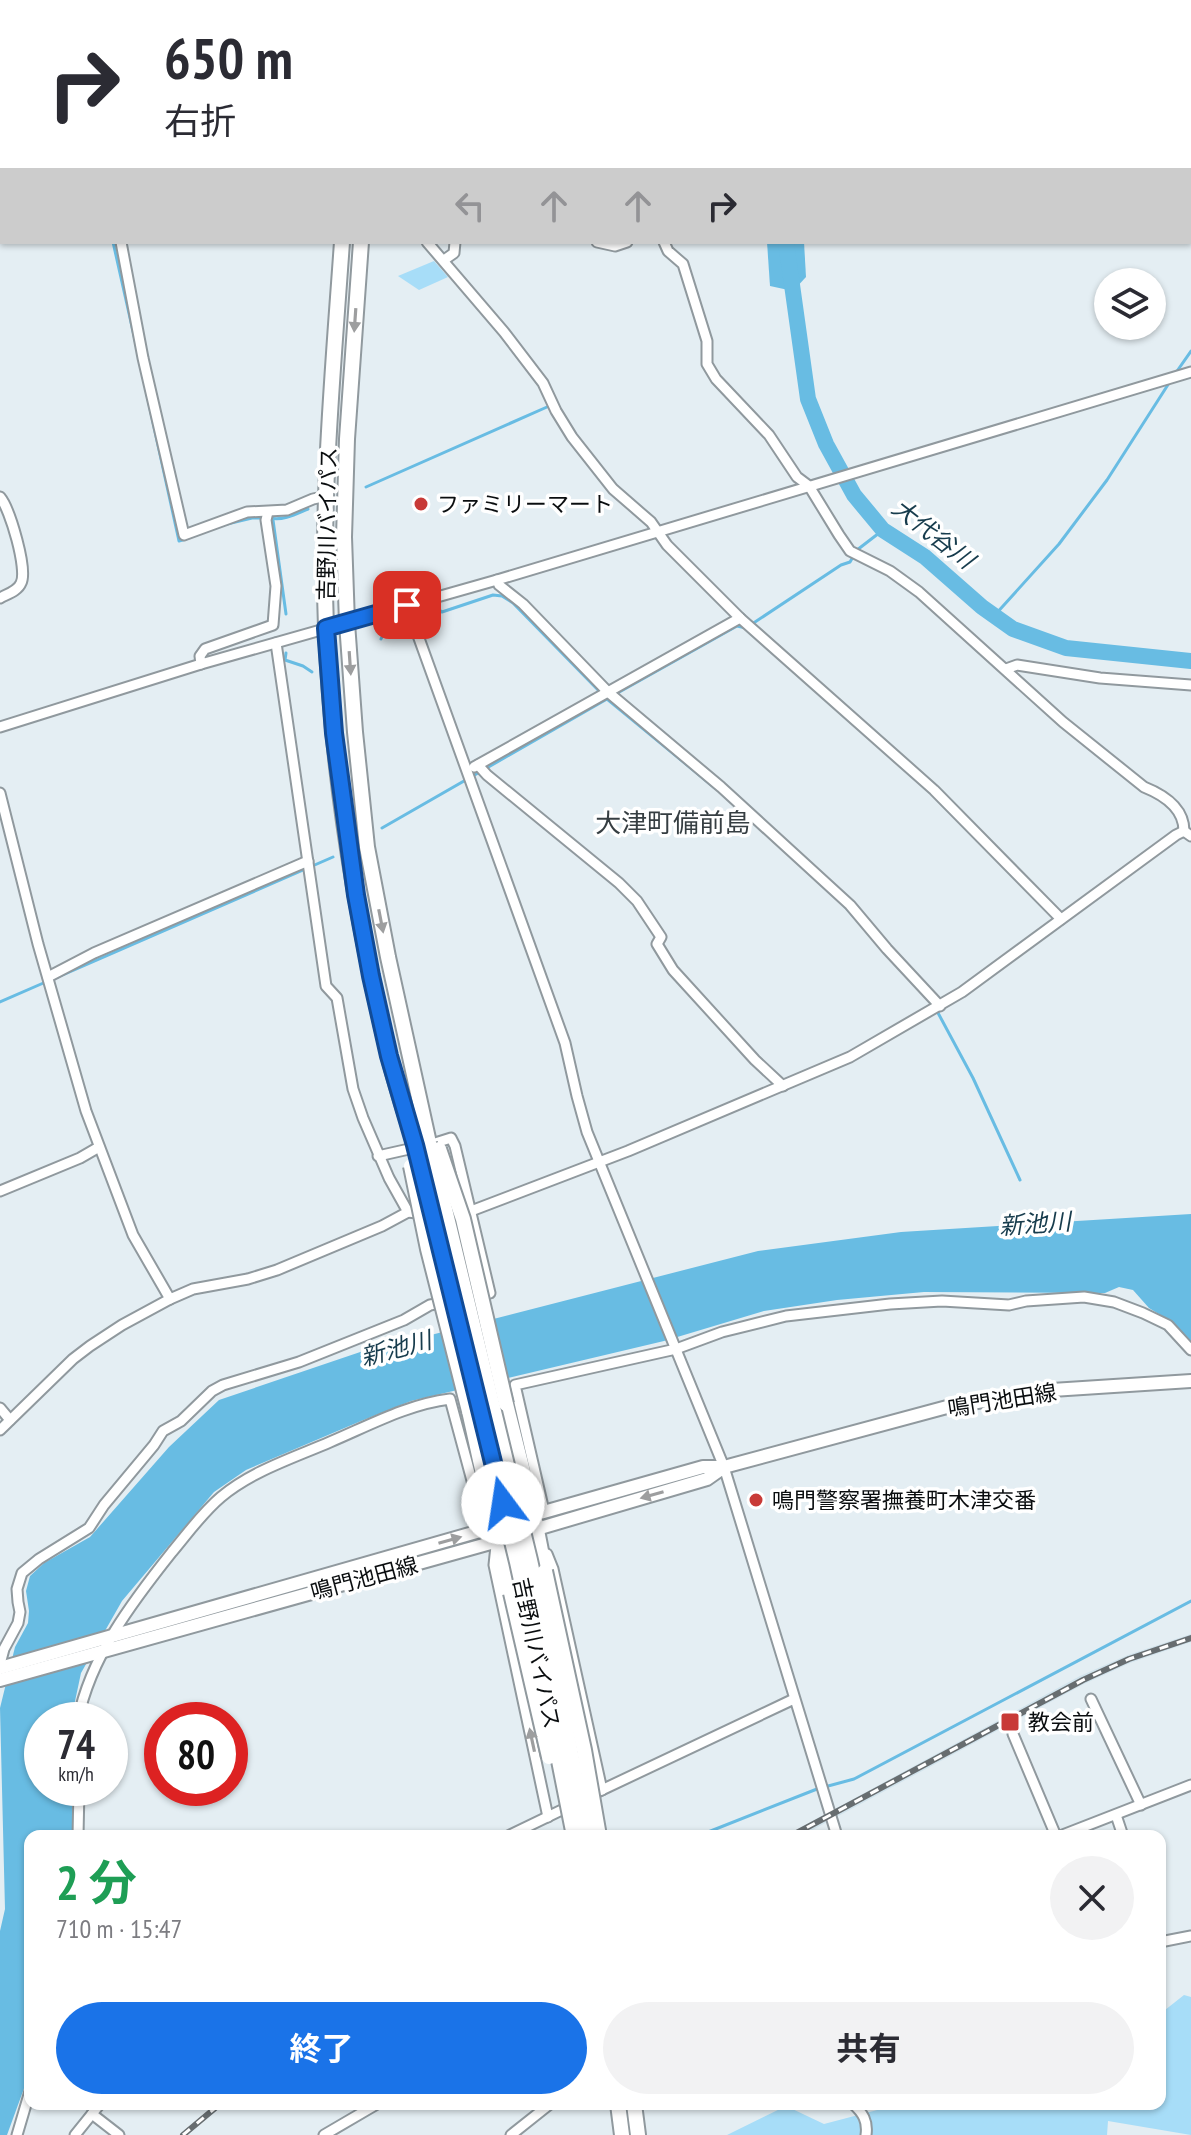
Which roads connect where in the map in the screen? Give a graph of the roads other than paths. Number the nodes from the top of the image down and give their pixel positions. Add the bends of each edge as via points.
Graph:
1 (121, 244) edge
2 (342, 244) edge
3 (361, 244) edge
4 (429, 244) edge
5 (455, 244) edge
6 (665, 244) edge
7 (444, 260) junction
8 (1191, 372) edge
9 (815, 484) junction
10 (327, 496) junction
11 (0, 497) edge
12 (267, 516) junction
13 (659, 532) junction
14 (497, 580) junction
15 (0, 598) edge
16 (407, 605) junction
17 (740, 618) junction
18 (347, 623) junction
19 (326, 628) junction
20 (276, 643) junction
21 (201, 664) junction
22 (1006, 669) junction
23 (1191, 685) edge
24 (608, 692) junction
25 (0, 727) edge
26 (478, 765) junction
27 (467, 769) junction
28 (0, 793) edge
29 (1188, 834) edge
30 (308, 861) junction
31 (1061, 919) junction
32 (48, 977) junction
33 (940, 1006) junction
34 (783, 1086) junction
35 (422, 1144) junction
36 (99, 1147) junction
37 (378, 1156) junction
38 (600, 1161) junction
39 (0, 1191) edge
40 (471, 1211) junction
41 (408, 1212) junction
42 (170, 1299) junction
43 (675, 1346) junction
44 (1191, 1350) edge
45 (1191, 1381) edge
46 (0, 1408) edge
47 (10, 1420) junction
48 (0, 1430) edge
49 (724, 1467) junction
50 (538, 1518) junction
51 (496, 1534) junction
52 (104, 1644) junction
53 (2, 1671) edge
54 (794, 1699) junction
55 (1091, 1699) dead end
56 (83, 1702) edge
57 (1013, 1734) dead end
58 (1191, 1785) edge
59 (602, 1790) junction
60 (1141, 1805) junction
61 (79, 1806) edge
62 (1116, 1815) junction
63 (548, 1817) junction
64 (78, 1830) edge
65 (527, 1830) edge
66 (563, 1830) edge
67 (573, 1830) edge
68 (586, 1830) edge
69 (598, 1830) edge
70 (835, 1830) edge
71 (1055, 1830) edge
72 (1075, 1830) edge
73 (1121, 1830) edge
74 (1191, 1936) edge
75 (1166, 1939) edge
76 (24, 2110) edge
77 (95, 2110) edge
78 (368, 2110) edge
79 (542, 2110) edge
80 (619, 2110) edge
81 (635, 2110) edge
82 (859, 2110) edge
83 (92, 2114) junction
84 (339, 2131) edge
85 (17, 2135) edge
86 (75, 2135) edge
87 (119, 2135) edge
88 (324, 2135) edge
89 (511, 2135) edge
90 (622, 2135) edge
91 (638, 2135) edge
92 (866, 2135) edge

1 - 12 street via 184,535 247,512
2 - 10 highway, 吉野川バイパス
3 -> 18 highway, 吉野川バイパス via 347,439
4 - 7 street
5 - 7 street via 454,253
6 - 9 street via 683,264 707,341 707,364 716,379 769,435 797,477
7 - 13 street via 543,383 572,437 613,489
8 - 9 street
9 - 13 street
9 - 22 street via 850,551 919,592
10 - 12 street
10 - 19 highway, 吉野川バイパス
11 - 15 street via 13,524 23,575 15,590
12 - 21 street via 276,586 273,625 205,649
13 - 14 street
13 - 17 street
14 - 16 street
14 - 24 street
16 - 18 street
16 - 27 street
17 - 24 street
17 - 31 street via 934,790
18 - 19 street
18 -> 35 highway, 吉野川バイパス via 367,847 421,1104
19 - 20 street
19 - 35 highway, 吉野川バイパス via 334,733 371,976 389,1056
20 - 21 street
20 - 30 street
21 - 25 street
22 - 23 street via 1017,665
22 - 29 street via 1063,722 1172,803
24 - 26 street
24 - 33 street via 850,905
26 - 27 street
26 - 34 street via 637,901 661,937 657,944 673,970
27 - 38 street via 565,1043 587,1132
28 - 32 street
29 - 31 street via 1176,835
30 - 32 street
30 - 37 street via 326,986 337,998 353,1089
31 - 33 street
32 - 36 street
33 - 34 street via 850,1057
34 - 38 street
35 - 50 highway, bridge via 463,1219
35 - 51 highway, bridge via 428,1249
35 - 67 highway, 吉野川バイパス, bridge
35 - 68 highway, 吉野川バイパス, bridge via 530,1560
36 - 39 street
36 - 42 street via 133,1235
37 - 40 street via 451,1138
37 - 41 street
38 - 40 street
38 - 43 street
40 - 41 street
40 - 53 street via 490,1293 430,1305 299,1362 212,1391 163,1431 89,1528 22,1573 18,1623 4,1649
41 - 42 street via 277,1270
42 - 47 street via 90,1346
43 - 44 street via 786,1316 890,1304 1009,1305 1084,1297 1114,1302 1168,1325
43 - 49 street
43 - 50 street via 515,1385
45 - 49 main road, 鳴門池田線 via 1052,1390 947,1407
46 - 47 street
47 - 48 street
49 - 50 main road, 鳴門池田線 via 703,1467
49 -> 50 main road, 鳴門池田線 via 707,1479
49 - 54 street
50 - 51 main road, 鳴門池田線
50 - 59 street
50 - 69 highway, bridge
51 - 52 main road, 鳴門池田線
51 - 52 street via 481,1514 452,1403 444,1399 382,1419 262,1471 220,1497
63 -> 51 street via 494,1565
51 - 66 highway, bridge
52 - 53 main road, 鳴門池田線
52 - 56 street
54 - 59 street
54 - 70 street
55 - 60 street
57 - 71 street
58 - 60 street
59 - 63 street
60 - 62 street
61 - 64 street
62 - 72 street
62 - 73 street
63 - 65 street
74 - 75 street
76 - 85 street
77 - 83 street
78 - 84 street
79 - 89 street
80 - 90 highway
81 - 91 highway
82 - 92 street via 866,2120
83 - 86 street
83 - 87 street
84 - 88 street

